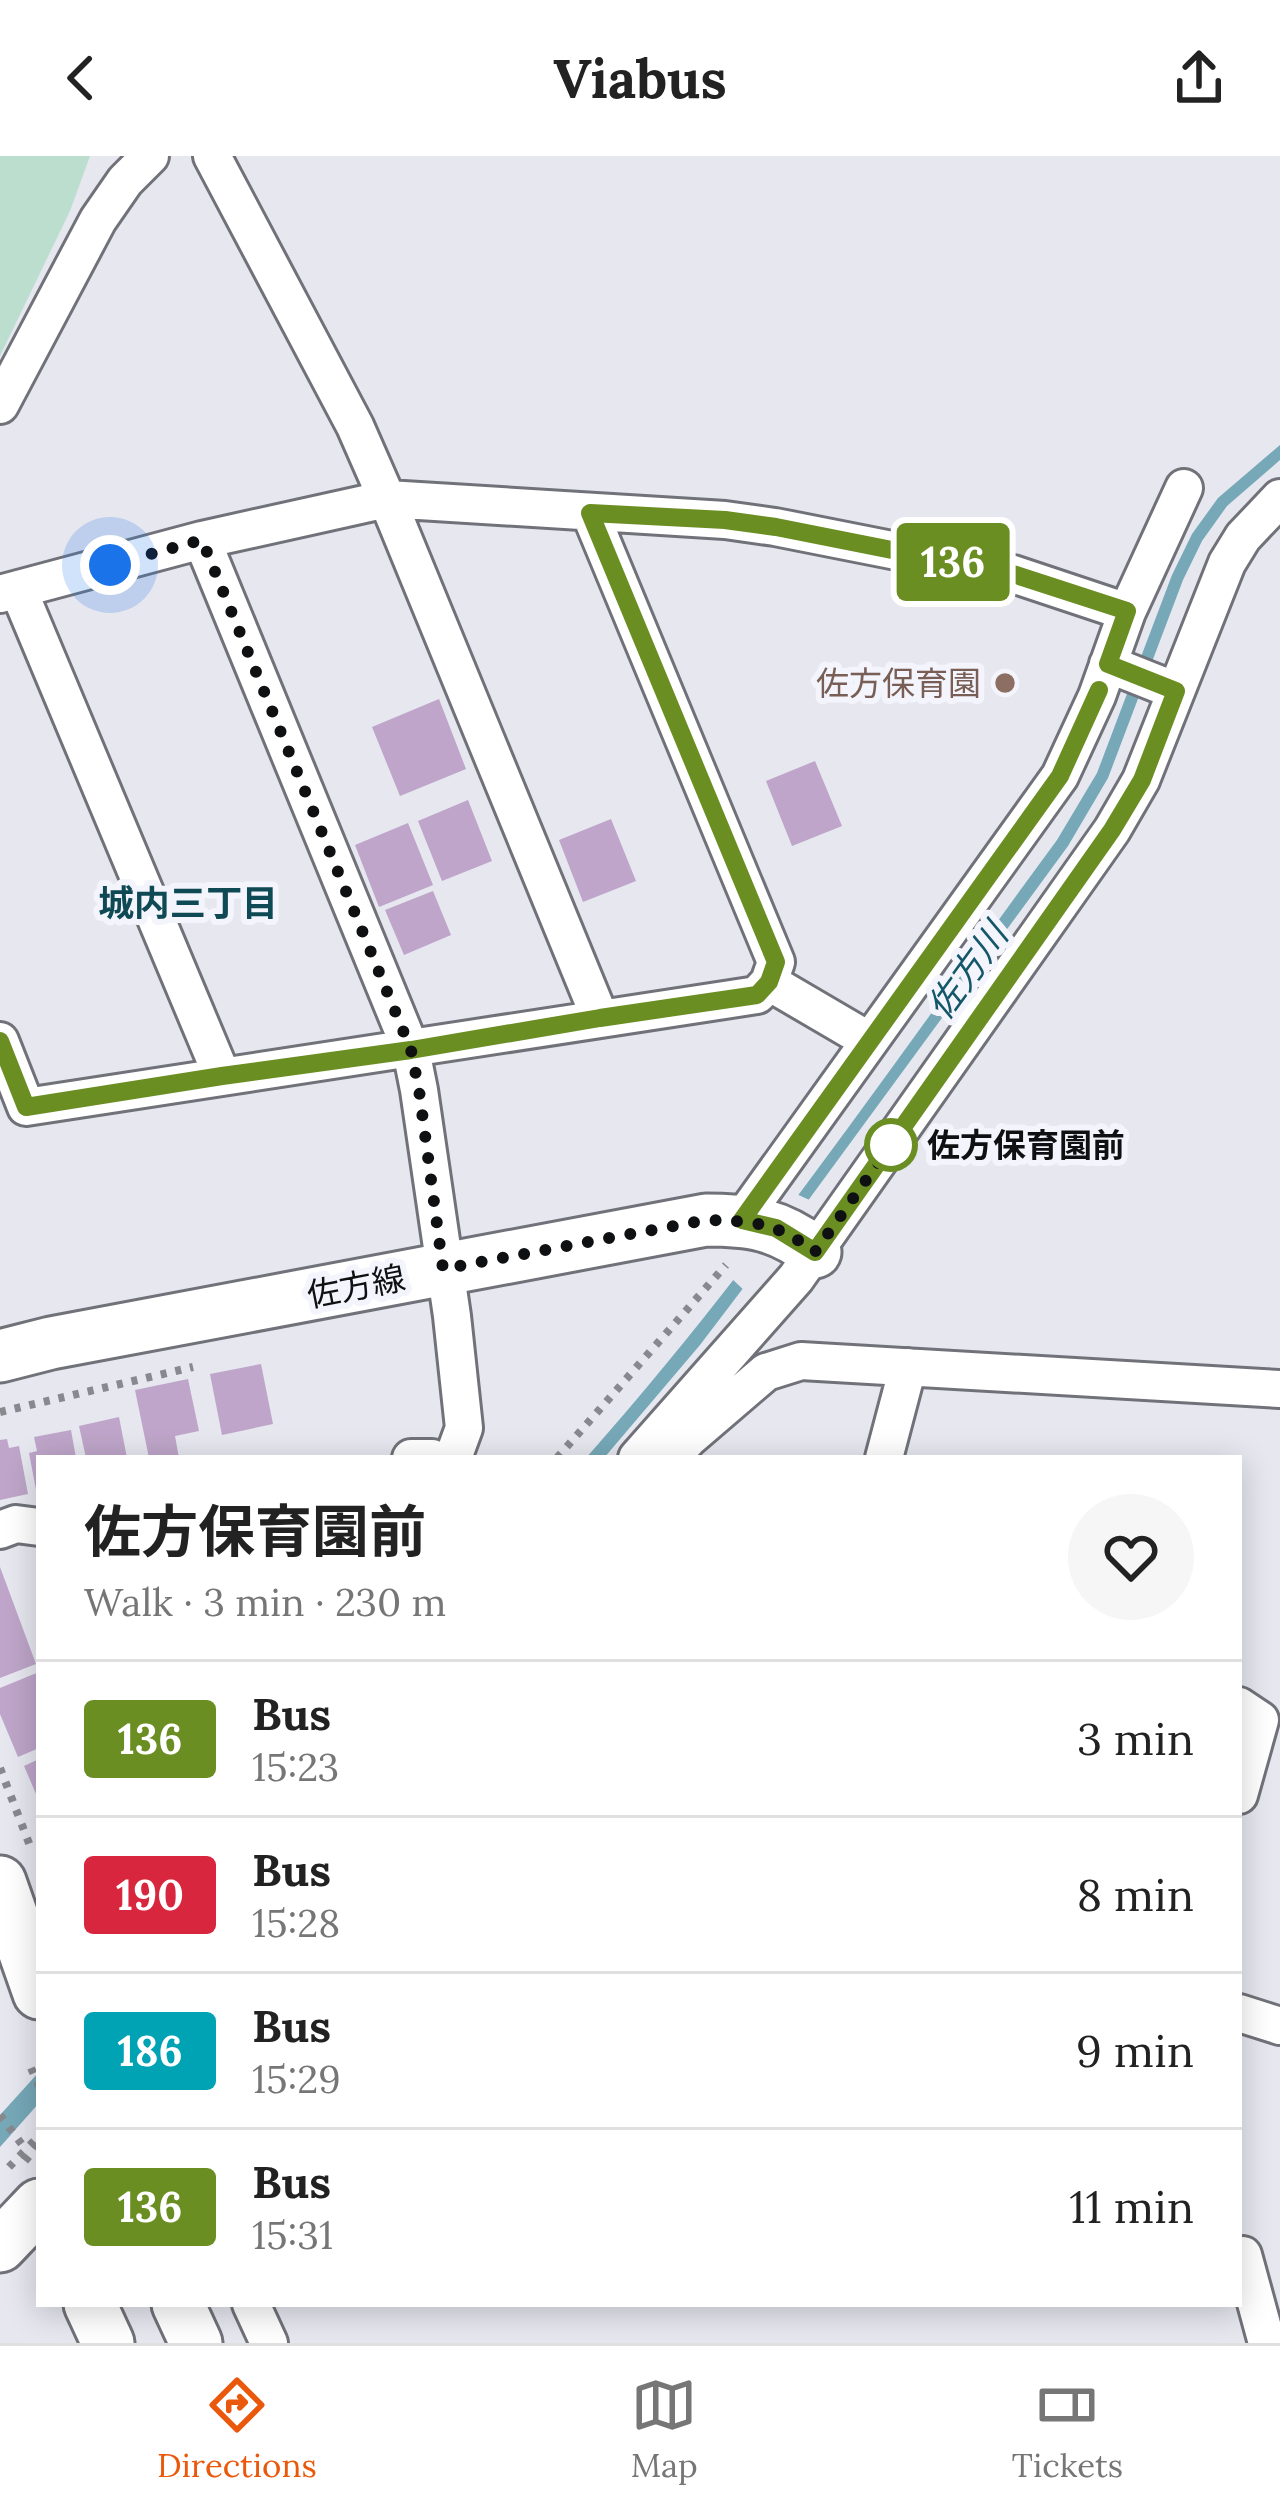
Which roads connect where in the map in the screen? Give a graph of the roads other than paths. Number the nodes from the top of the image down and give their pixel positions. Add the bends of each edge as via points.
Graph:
1 (150, 156) edge
2 (212, 156) edge
3 (0, 405) edge
4 (1184, 488) dead end
5 (1280, 498) edge
6 (387, 499) junction
7 (590, 513) junction
8 (202, 540) junction
9 (9, 592) edge
10 (1127, 611) junction
11 (1144, 678) junction
12 (769, 982) junction
13 (600, 1018) junction
14 (856, 1033) dead end
15 (0, 1041) edge
16 (411, 1050) junction
17 (222, 1076) junction
18 (735, 1231) junction
19 (811, 1249) junction
20 (443, 1269) junction
21 (0, 1356) edge
22 (908, 1367) junction
23 (1280, 1389) edge
24 (454, 1455) edge
25 (640, 1455) edge
26 (673, 1455) edge
27 (885, 1455) edge
28 (36, 1527) edge
29 (0, 1530) edge
30 (1242, 1708) edge
31 (1242, 1785) edge
32 (0, 1882) edge
33 (0, 1913) edge
34 (36, 1976) edge
35 (1242, 2014) edge
36 (1280, 2026) edge
37 (36, 2207) edge
38 (0, 2246) edge
39 (1254, 2255) edge
40 (91, 2307) edge
41 (179, 2307) edge
42 (108, 2343) edge
43 (196, 2343) edge
44 (1267, 2343) edge

1 - 3 street via 98,220
2 - 6 street
4 - 10 street
5 - 11 street via 1243,537
6 - 7 street
6 - 8 street
6 - 13 street
7 - 10 street via 776,527 1013,574
7 - 12 street via 776,962
8 - 9 street
8 - 16 street
9 - 17 street
10 - 11 street
11 - 18 street via 1097,696 1060,776
11 - 19 street via 1147,766 1128,806
12 - 13 street via 757,995
12 - 14 street
13 - 16 street
15 - 17 street via 26,1107
16 - 17 street
16 - 20 street
18 - 19 street via 776,1228
18 - 20 street, 佐方線
19 - 25 street via 796,1278
20 - 21 street, 佐方線
20 - 24 street via 464,1428
22 - 23 street
22 - 26 street via 801,1361 766,1372
22 - 27 street
28 - 29 street
30 - 31 street via 1260,1720
32 - 34 street
33 - 34 street
35 - 36 street
37 - 38 street
39 - 44 street
40 - 42 street
41 - 43 street

